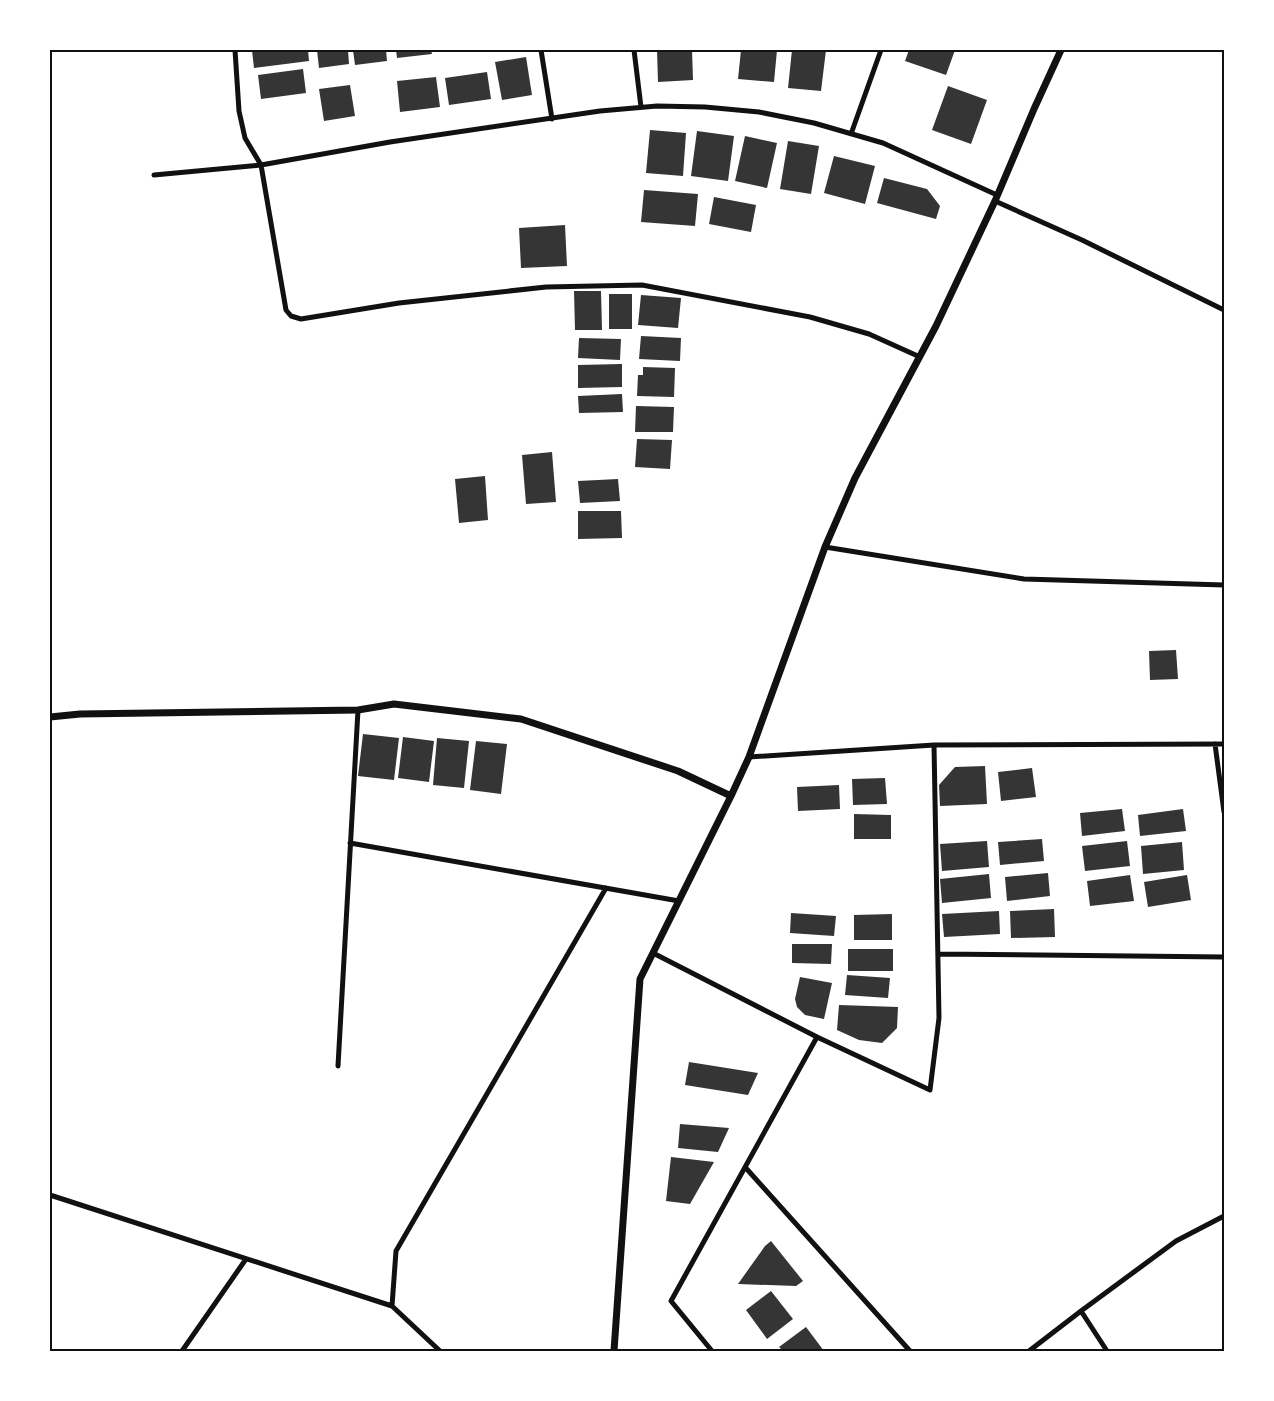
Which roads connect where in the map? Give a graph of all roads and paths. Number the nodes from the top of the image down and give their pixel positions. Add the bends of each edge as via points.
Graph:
1 (235, 50) edge
2 (541, 50) edge
3 (634, 50) edge
4 (881, 50) edge
5 (1061, 50) edge
6 (641, 107) junction
7 (552, 118) junction
8 (851, 134) junction
9 (261, 165) junction
10 (154, 175) dead end
11 (996, 198) junction
12 (1224, 310) edge
13 (920, 357) junction
14 (825, 547) junction
15 (1224, 585) edge
16 (358, 710) junction
17 (50, 717) edge
18 (934, 744) junction
19 (1215, 744) junction
20 (1224, 744) edge
21 (749, 757) junction
22 (731, 796) junction
23 (1224, 812) edge
24 (350, 843) junction
25 (606, 888) junction
26 (679, 900) junction
27 (653, 953) junction
28 (938, 954) junction
29 (1224, 957) edge
30 (817, 1037) junction
31 (338, 1066) dead end
32 (745, 1167) junction
33 (50, 1195) edge
34 (1224, 1216) edge
35 (246, 1259) junction
36 (392, 1306) junction
37 (1081, 1311) junction
38 (182, 1351) edge
39 (440, 1351) edge
40 (614, 1351) edge
41 (712, 1351) edge
42 (910, 1351) edge
43 (1029, 1351) edge
44 (1108, 1351) edge

1 - 9 street via 239,111 245,138
2 - 7 street
3 - 6 street
4 - 8 street
5 - 11 street
6 - 7 street
6 - 8 street via 705,107 759,112
7 - 9 street
8 - 11 street via 883,143
9 - 10 street
9 - 13 street via 286,310 291,316 301,319 398,303 546,287 642,285 810,317 869,334
11 - 12 street
11 - 13 street
13 - 14 street via 855,478
14 - 15 street via 1024,580
14 - 21 street
16 - 17 street
16 - 22 street via 394,704 521,719 678,771
16 - 24 street
18 - 19 street
18 - 21 street
18 - 28 street
19 - 20 street
19 - 23 street
21 - 22 street
22 - 26 street
24 - 25 street
24 - 31 street
25 - 26 street
25 - 36 street via 396,1251
26 - 27 street
27 - 30 street
27 - 40 street via 640,978
28 - 29 street
28 - 30 street via 939,1018 930,1090
30 - 32 street
32 - 41 street via 671,1301
32 - 42 street
33 - 35 street
34 - 37 street via 1176,1241
35 - 36 street
35 - 38 street
36 - 39 street
37 - 43 street
37 - 44 street

